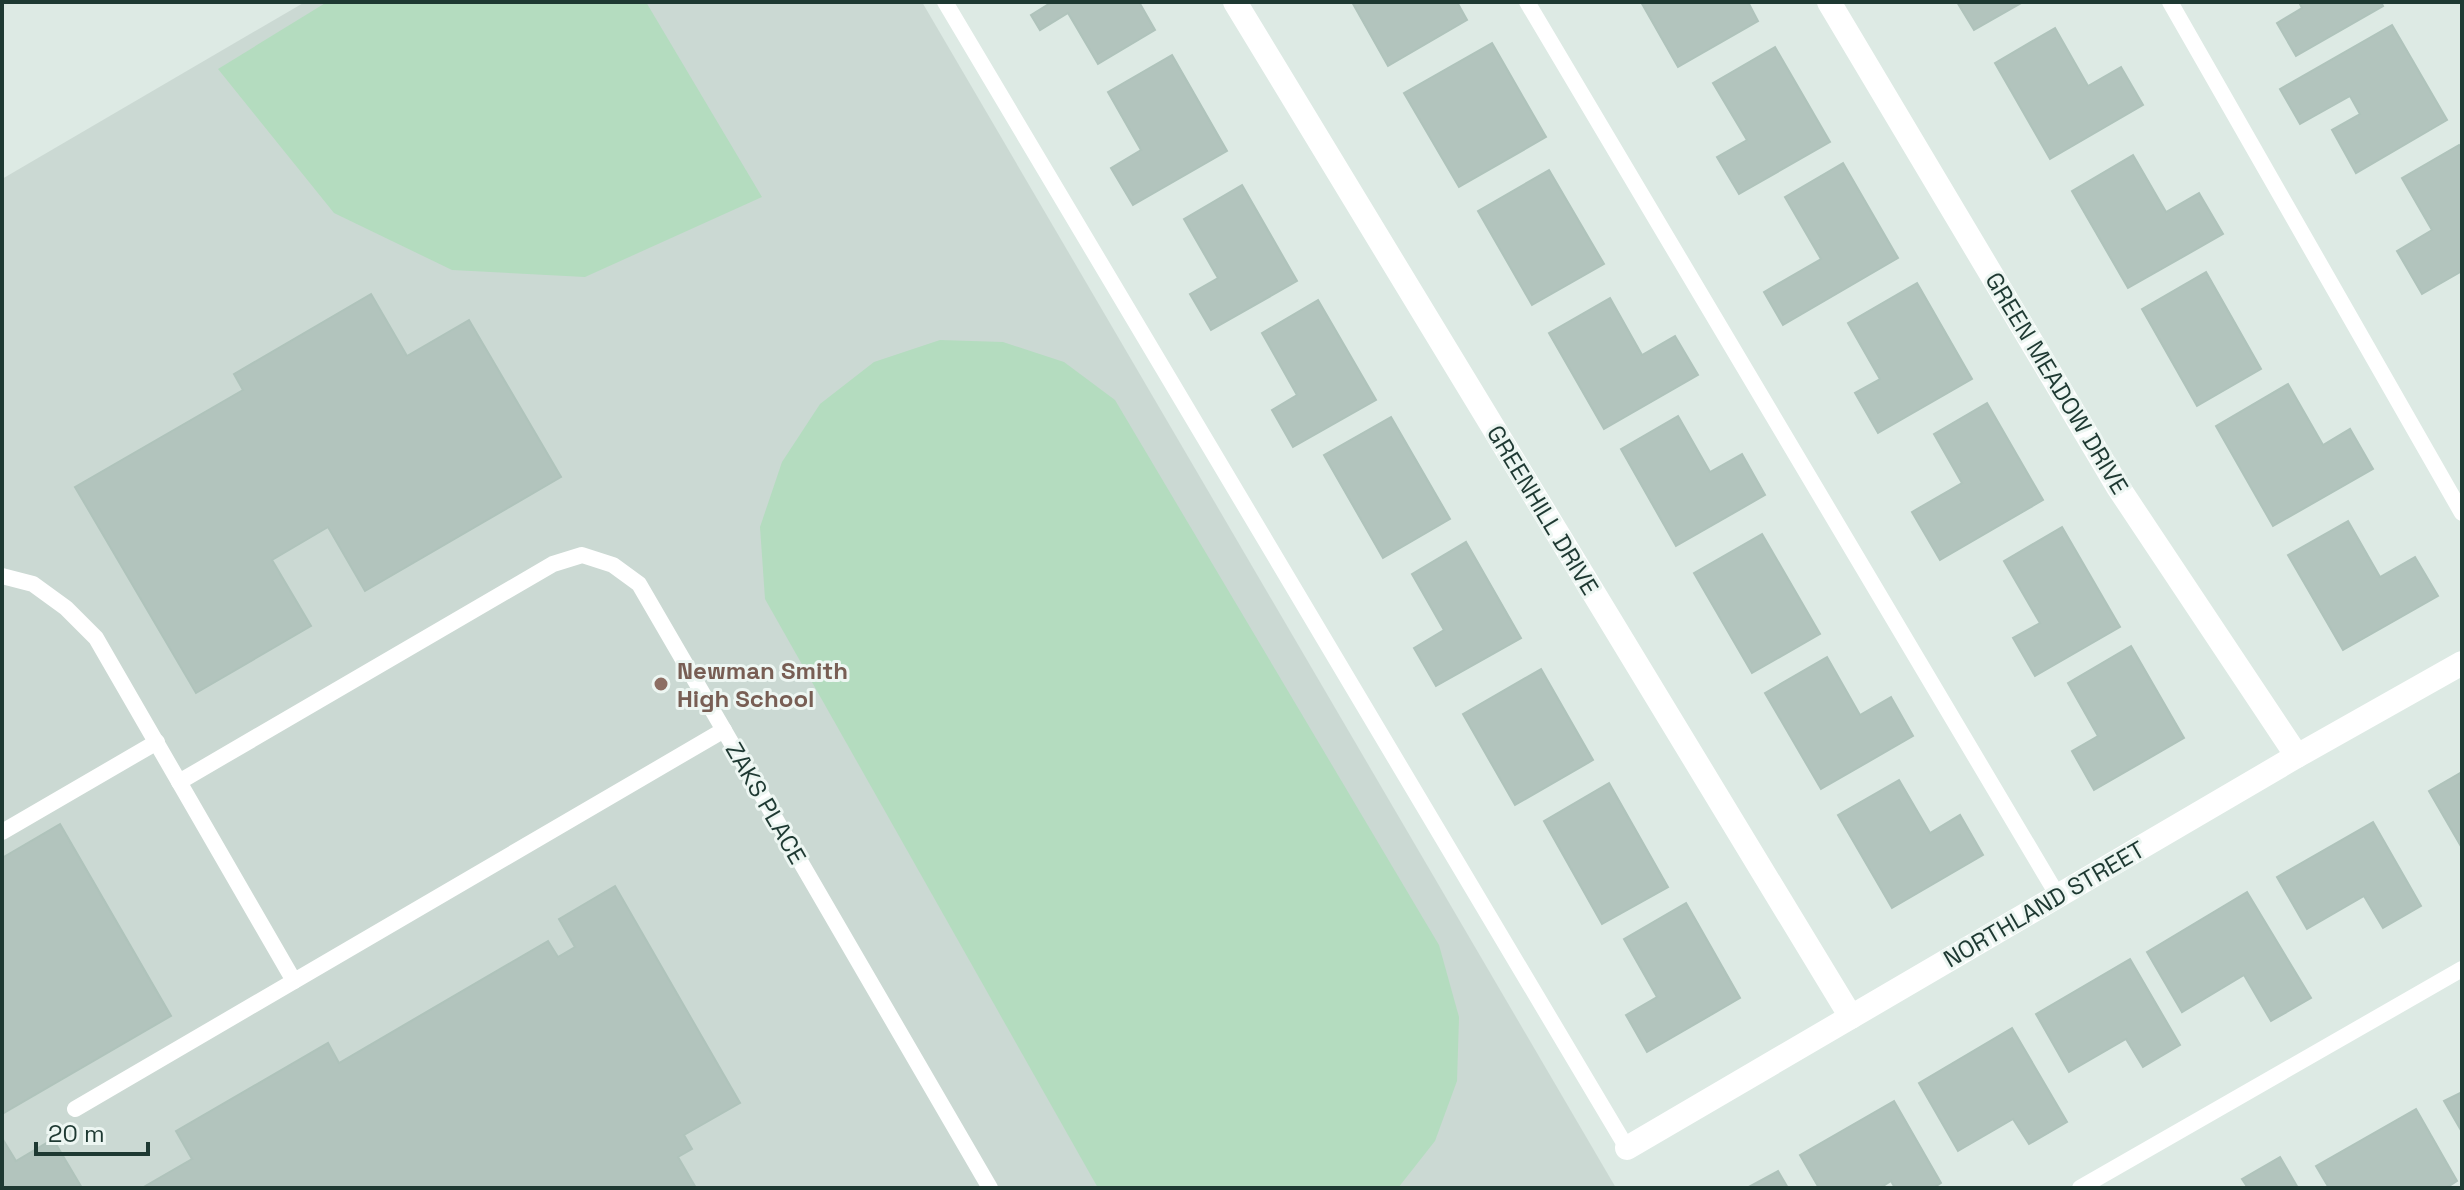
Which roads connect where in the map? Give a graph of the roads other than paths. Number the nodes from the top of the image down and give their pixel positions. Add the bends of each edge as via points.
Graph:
1 (945, 2) edge
2 (1235, 2) edge
3 (1527, 2) edge
4 (1829, 2) edge
5 (2170, 2) edge
6 (2462, 513) edge
7 (2, 576) edge
8 (2462, 663) edge
9 (724, 730) junction
10 (157, 742) junction
11 (2297, 756) junction
12 (179, 782) junction
13 (2, 832) edge
14 (2058, 896) junction
15 (2462, 969) edge
16 (294, 981) junction
17 (1851, 1017) junction
18 (75, 1109) dead end
19 (1627, 1148) joint
20 (990, 1188) edge
21 (2080, 1188) edge

1 - 19 lane
2 - 17 street, GREENHILL DRIVE
3 - 14 lane
4 - 11 street, GREEN MEADOW DRIVE via 2118,487
5 - 6 lane
7 - 10 lane via 33,584 96,638
8 - 11 street, NORTHLAND STREET
9 - 12 lane, ZAKS PLACE via 639,584 613,565 582,555 553,564
9 - 16 lane
9 - 20 lane, ZAKS PLACE
10 - 12 lane
10 - 13 lane
11 - 14 street, NORTHLAND STREET
12 - 16 lane
14 - 17 street, NORTHLAND STREET
15 - 21 lane
16 - 18 lane
17 - 19 street, NORTHLAND STREET

